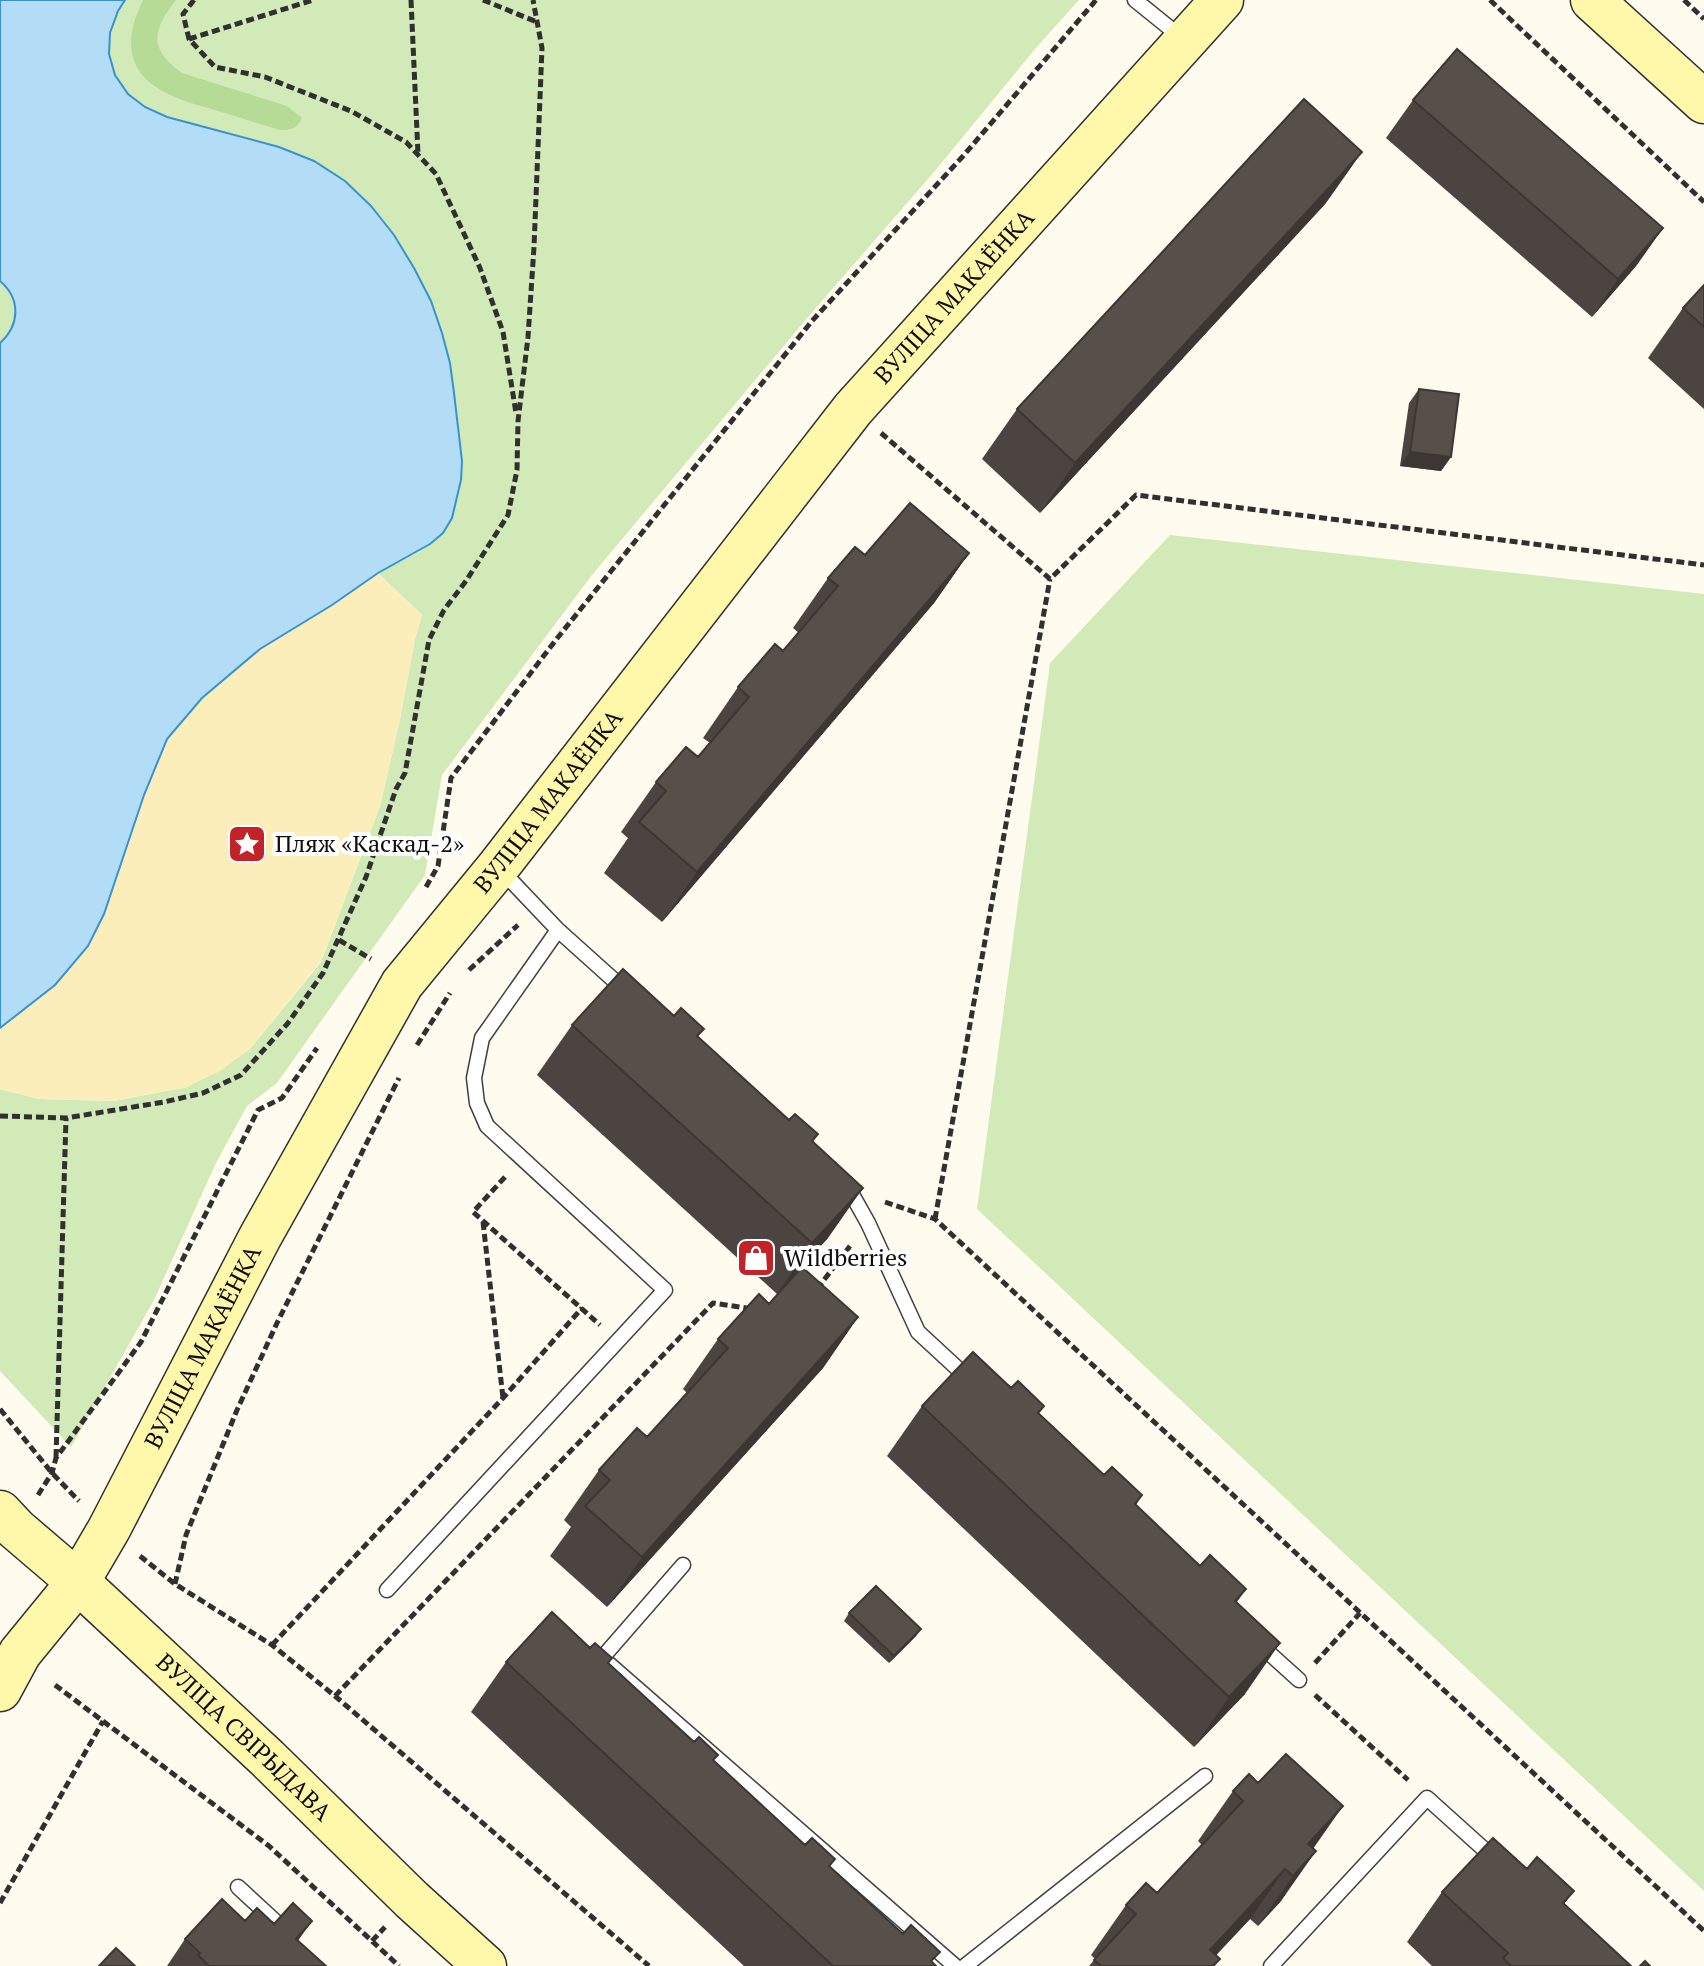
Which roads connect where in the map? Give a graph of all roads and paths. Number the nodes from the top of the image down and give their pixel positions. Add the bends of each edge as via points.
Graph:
1 (194, 0) edge
2 (313, 0) edge
3 (411, 0) edge
4 (483, 0) edge
5 (533, 0) edge
6 (1096, 0) edge
7 (1135, 0) edge
8 (1222, 0) edge
9 (1490, 0) edge
10 (1592, 0) edge
11 (1684, 0) edge
12 (1704, 19) edge
13 (537, 22) junction
14 (189, 39) junction
15 (1186, 41) junction
16 (1704, 102) edge
17 (418, 155) junction
18 (1704, 202) edge
19 (853, 409) junction
20 (518, 421) junction
21 (1704, 565) edge
22 (1050, 579) junction
23 (498, 867) junction
24 (419, 898) dead end
25 (536, 908) junction
26 (558, 930) junction
27 (338, 939) junction
28 (376, 961) dead end
29 (459, 980) dead end
30 (450, 993) dead end
31 (640, 1003) edge
32 (325, 1036) dead end
33 (417, 1046) dead end
34 (402, 1073) dead end
35 (0, 1116) edge
36 (66, 1118) junction
37 (522, 1158) junction
38 (838, 1180) edge
39 (850, 1191) junction
40 (935, 1219) junction
41 (483, 1221) junction
42 (868, 1223) junction
43 (814, 1293) edge
44 (582, 1308) junction
45 (754, 1309) edge
46 (618, 1342) junction
47 (987, 1396) edge
48 (503, 1398) junction
49 (0, 1409) edge
50 (56, 1458) junction
51 (52, 1473) junction
52 (8, 1521) edge
53 (109, 1529) junction
54 (683, 1565) edge
55 (78, 1582) junction
56 (175, 1584) junction
57 (387, 1590) dead end
58 (1360, 1613) junction
59 (1253, 1638) edge
60 (272, 1645) junction
61 (1299, 1680) junction
62 (55, 1685) dead end
63 (0, 1690) edge
64 (335, 1696) junction
65 (103, 1721) junction
66 (1205, 1776) dead end
67 (1427, 1798) junction
68 (1508, 1871) edge
69 (238, 1887) dead end
70 (0, 1903) edge
71 (1704, 1931) edge
72 (301, 1946) edge
73 (399, 1966) edge
74 (485, 1966) edge
75 (649, 1966) edge
76 (955, 1966) edge
77 (965, 1966) edge
78 (1271, 1966) edge

1 - 14 path via 183,14
2 - 14 path
3 - 17 path
4 - 13 path
5 - 13 path
6 - 24 path via 812,321 479,740 451,778 438,866
7 - 15 lane
8 - 15 street, ВУЛІЦА МАКАЁНКА
9 - 18 path
10 - 16 street
11 - 12 path
13 - 20 path via 542,48 534,247
14 - 17 path via 215,67 265,77 351,111 406,142
15 - 19 street, ВУЛІЦА МАКАЁНКА
17 - 20 path via 436,174 480,268 503,332
19 - 22 path
19 - 23 street, ВУЛІЦА МАКАЁНКА
20 - 27 path via 517,470 508,515 429,640 405,773
21 - 22 path via 1136,495
22 - 40 path
23 - 25 lane
23 - 53 street, ВУЛІЦА МАКАЁНКА via 402,984 260,1237
25 - 26 lane
25 - 29 path
26 - 31 lane
26 - 37 lane via 482,1038 474,1078 487,1126
27 - 28 path
27 - 36 path via 323,973 288,1023 241,1075 203,1093
30 - 33 path
32 - 50 path via 282,1098 258,1110 141,1342
34 - 56 path via 237,1410 186,1535
35 - 36 path
36 - 50 path
37 - 41 path via 473,1212
37 - 46 lane via 665,1290
38 - 39 lane
39 - 40 path
39 - 42 lane
40 - 58 path
41 - 44 path
41 - 48 path
42 - 43 path
42 - 47 lane via 918,1332
44 - 46 path
44 - 48 path
45 - 64 path via 713,1303
46 - 57 lane
48 - 60 path
49 - 51 path
50 - 51 path
51 - 52 path
51 - 53 path
52 - 55 street, ВУЛІЦА СВІРЫДАВА
53 - 55 street, ВУЛІЦА МАКАЁНКА
53 - 56 path
54 - 76 lane via 602,1658
55 - 63 street, ВУЛІЦА МАКАЁНКА via 20,1653
55 - 74 street, ВУЛІЦА СВІРЫДАВА
56 - 60 path
58 - 61 path
58 - 71 path
59 - 61 lane
60 - 64 path
61 - 67 path
62 - 65 path
64 - 75 path
65 - 70 path
65 - 73 path via 269,1846
66 - 77 lane
67 - 68 lane
67 - 78 lane
69 - 72 lane

